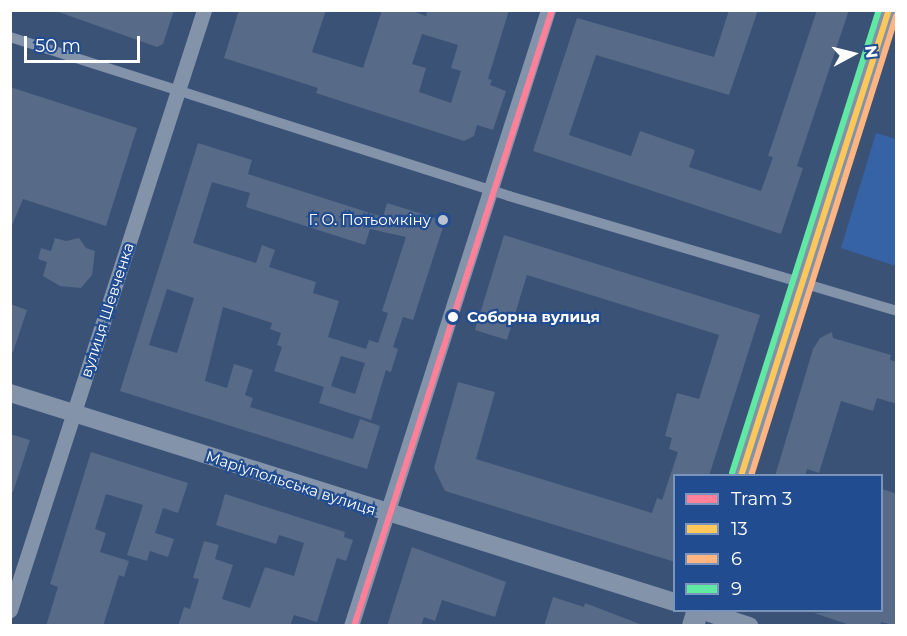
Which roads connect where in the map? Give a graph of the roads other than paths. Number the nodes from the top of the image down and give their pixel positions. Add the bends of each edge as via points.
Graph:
1 (204, 10) edge
2 (548, 10) edge
3 (889, 10) edge
4 (10, 37) edge
5 (178, 88) junction
6 (491, 189) junction
7 (802, 285) junction
8 (897, 311) edge
9 (10, 393) edge
10 (74, 412) junction
11 (742, 474) edge
12 (387, 514) junction
13 (673, 601) edge
14 (10, 610) edge
15 (705, 612) edge
16 (351, 626) edge
17 (749, 626) edge

1 - 5 street, вулиця Шевченка
2 - 6 street
3 - 7 main road
4 - 5 street
5 - 6 street
5 - 10 street, вулиця Шевченка
6 - 7 street
6 - 12 street
7 - 8 street
7 - 11 main road
9 - 10 street, Маріупольська вулиця
10 - 12 street, Маріупольська вулиця
10 - 14 street, вулиця Шевченка
12 - 13 street, Маріупольська вулиця
12 - 16 street
15 - 17 street

